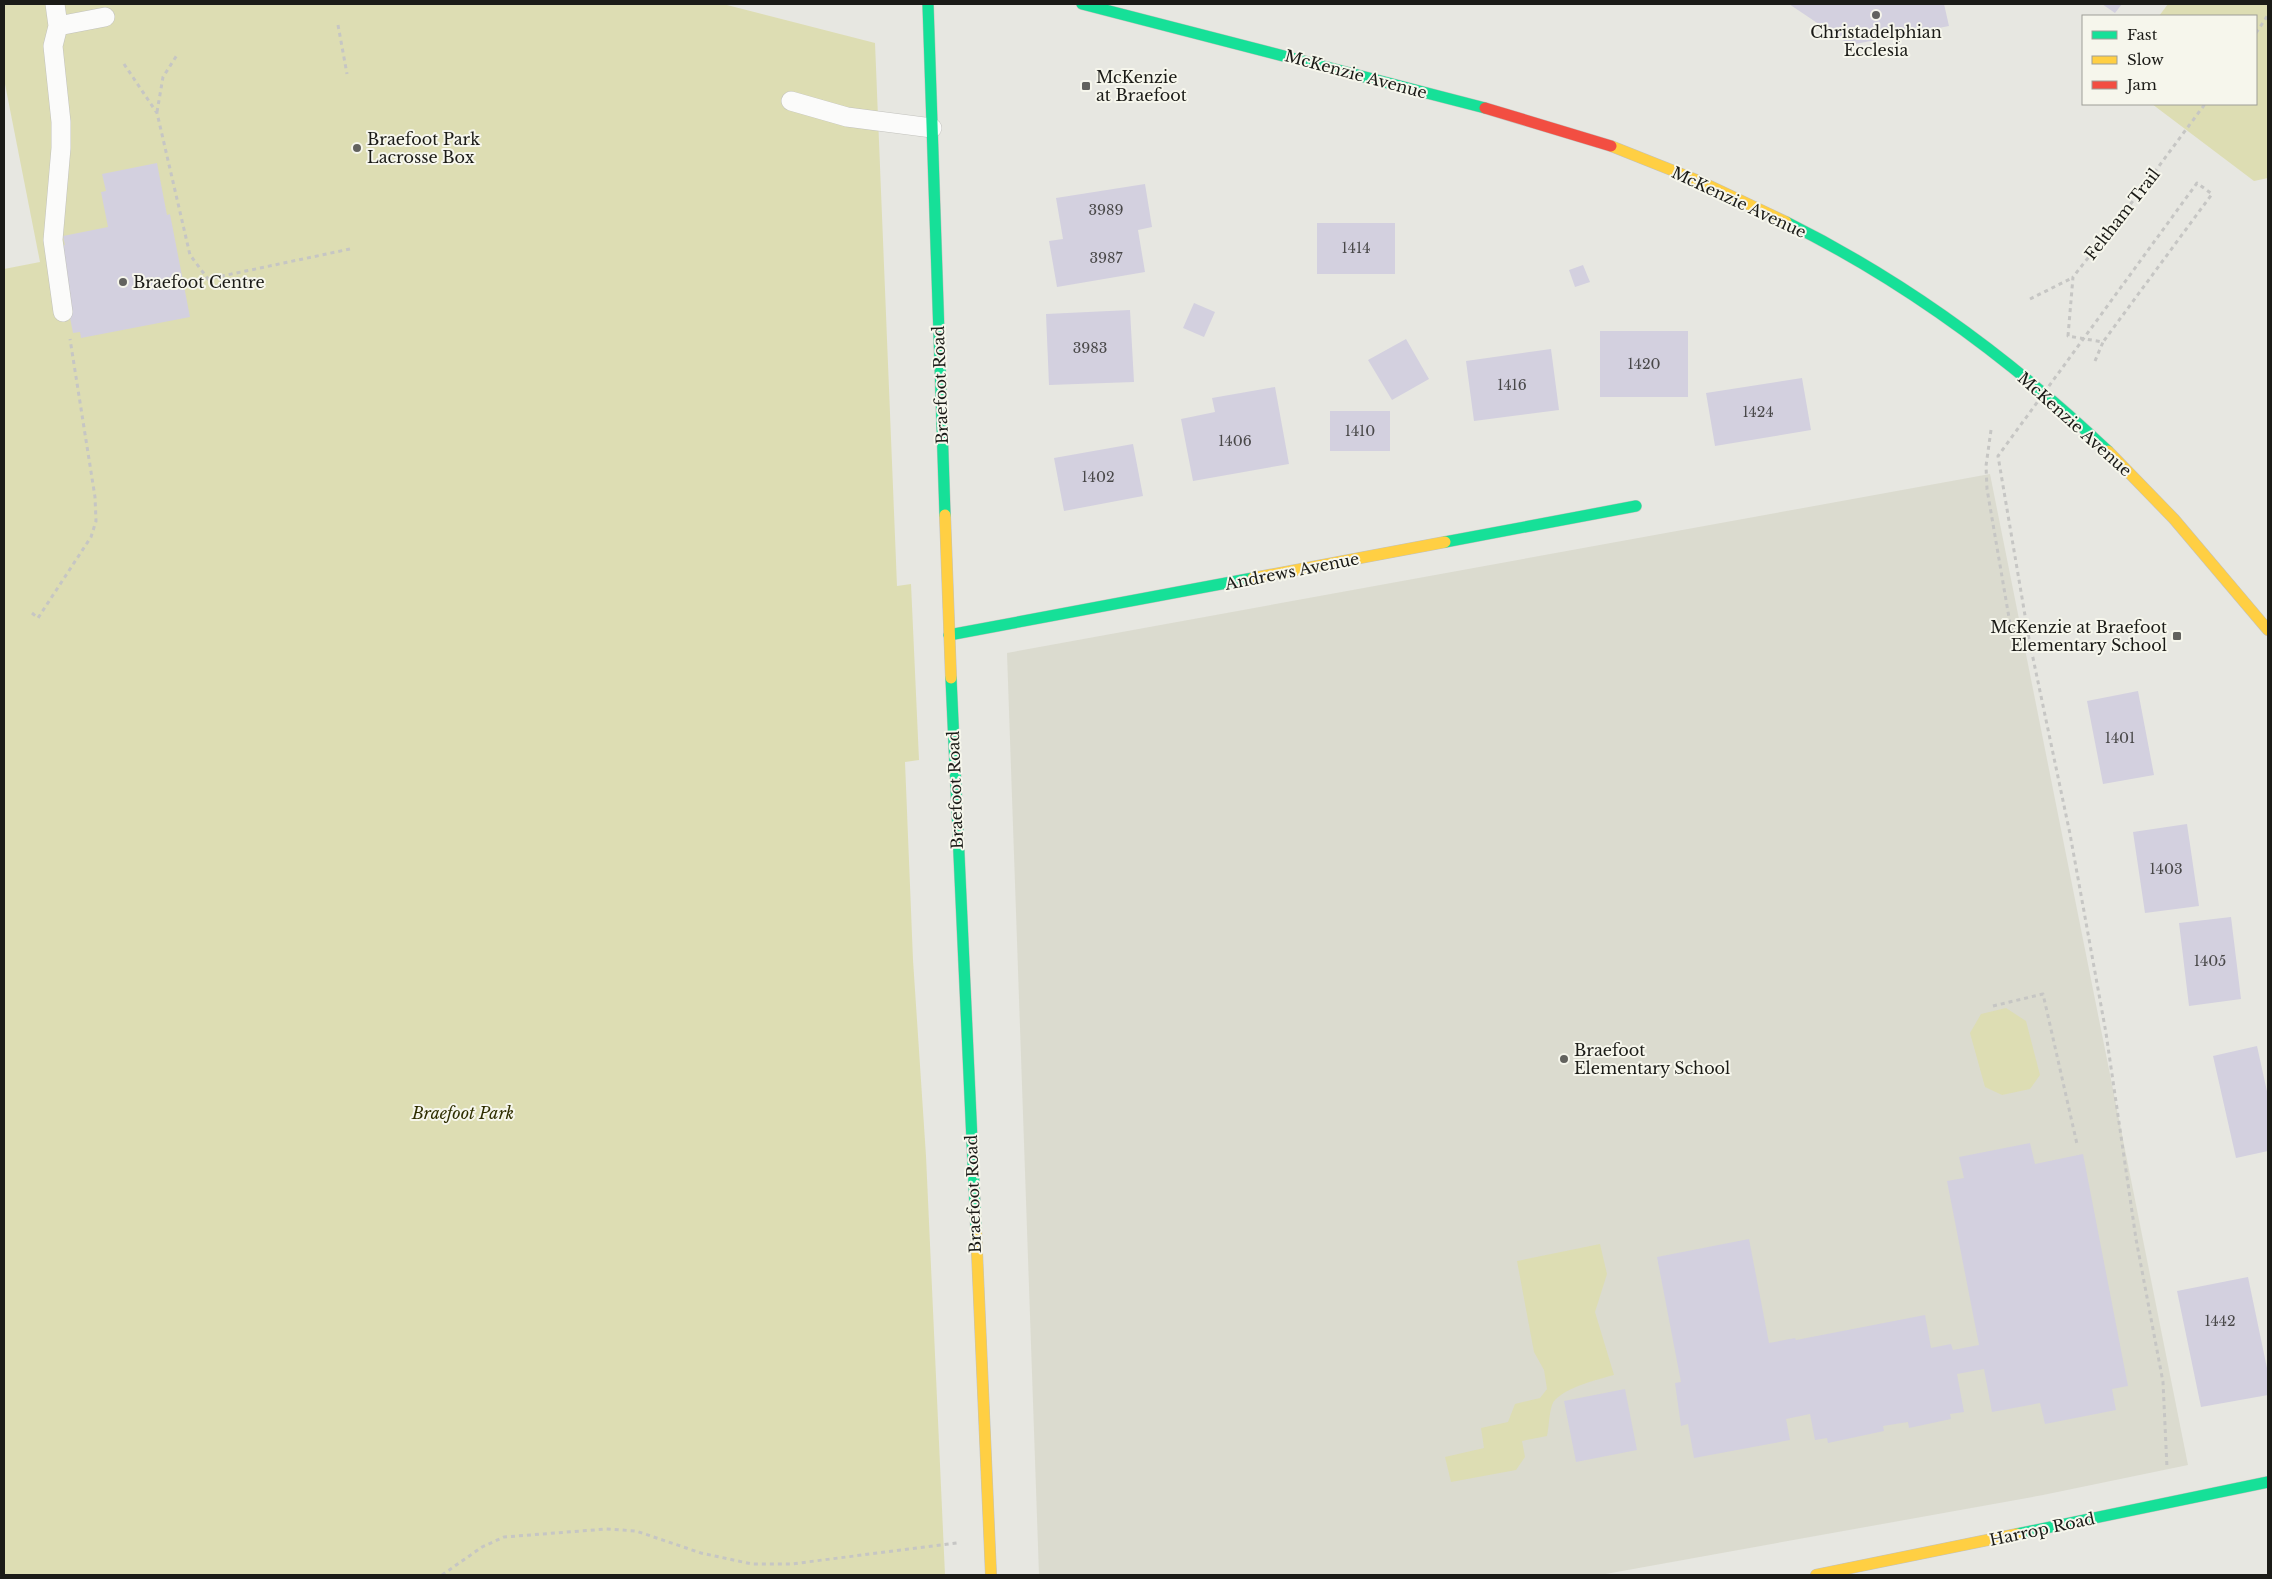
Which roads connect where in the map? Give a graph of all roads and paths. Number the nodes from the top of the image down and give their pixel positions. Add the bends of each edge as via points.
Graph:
1 (55, 4) edge
2 (928, 4) edge
3 (1082, 4) edge
4 (2268, 15) edge
5 (105, 17) dead end
6 (338, 25) dead end
7 (58, 26) junction
8 (2257, 32) edge
9 (177, 55) dead end
10 (124, 64) dead end
11 (346, 74) dead end
12 (791, 101) dead end
13 (2204, 105) edge
14 (157, 113) junction
15 (932, 128) junction
16 (350, 249) dead end
17 (2073, 277) junction
18 (2030, 299) dead end
19 (63, 312) joint
20 (2103, 342) junction
21 (2095, 361) dead end
22 (1991, 430) dead end
23 (1636, 506) dead end
24 (32, 613) dead end
25 (2268, 630) edge
26 (949, 635) junction
27 (2029, 639) junction
28 (1993, 1006) dead end
29 (2077, 1144) dead end
30 (2268, 1482) edge
31 (2164, 1504) junction
32 (988, 1539) junction
33 (442, 1575) edge
34 (991, 1575) edge
35 (1816, 1575) edge

1 - 7 lane
2 - 15 street, Braefoot Road
3 - 25 street, McKenzie Avenue via 1506,113 1578,135 1648,160 1790,224 1929,306 2032,383 2141,484
4 - 8 path
5 - 7 lane
6 - 11 path
7 - 19 lane via 53,46 61,148 53,240
9 - 14 path via 163,77
10 - 14 path
12 - 15 lane via 847,117
13 - 17 path, Feltham Trail
14 - 16 path via 190,255 208,278
15 - 26 street, Braefoot Road
17 - 18 path
17 - 20 path via 2068,336
19 - 24 path via 92,478 96,521 91,537 38,618
20 - 21 path
20 - 27 path, bridge via 2212,194 2197,183 1998,456
22 - 27 path via 1986,489 2013,641
23 - 26 street, Andrews Avenue
26 - 32 street, Braefoot Road
27 - 31 path via 2068,825 2106,1033 2136,1239 2163,1382 2167,1470
28 - 29 path via 2042,994
30 - 31 street, Harrop Road
31 - 35 street, Harrop Road
32 - 33 path via 791,1564 752,1564 636,1531 606,1529 504,1538 482,1547
32 - 34 street, Braefoot Road

